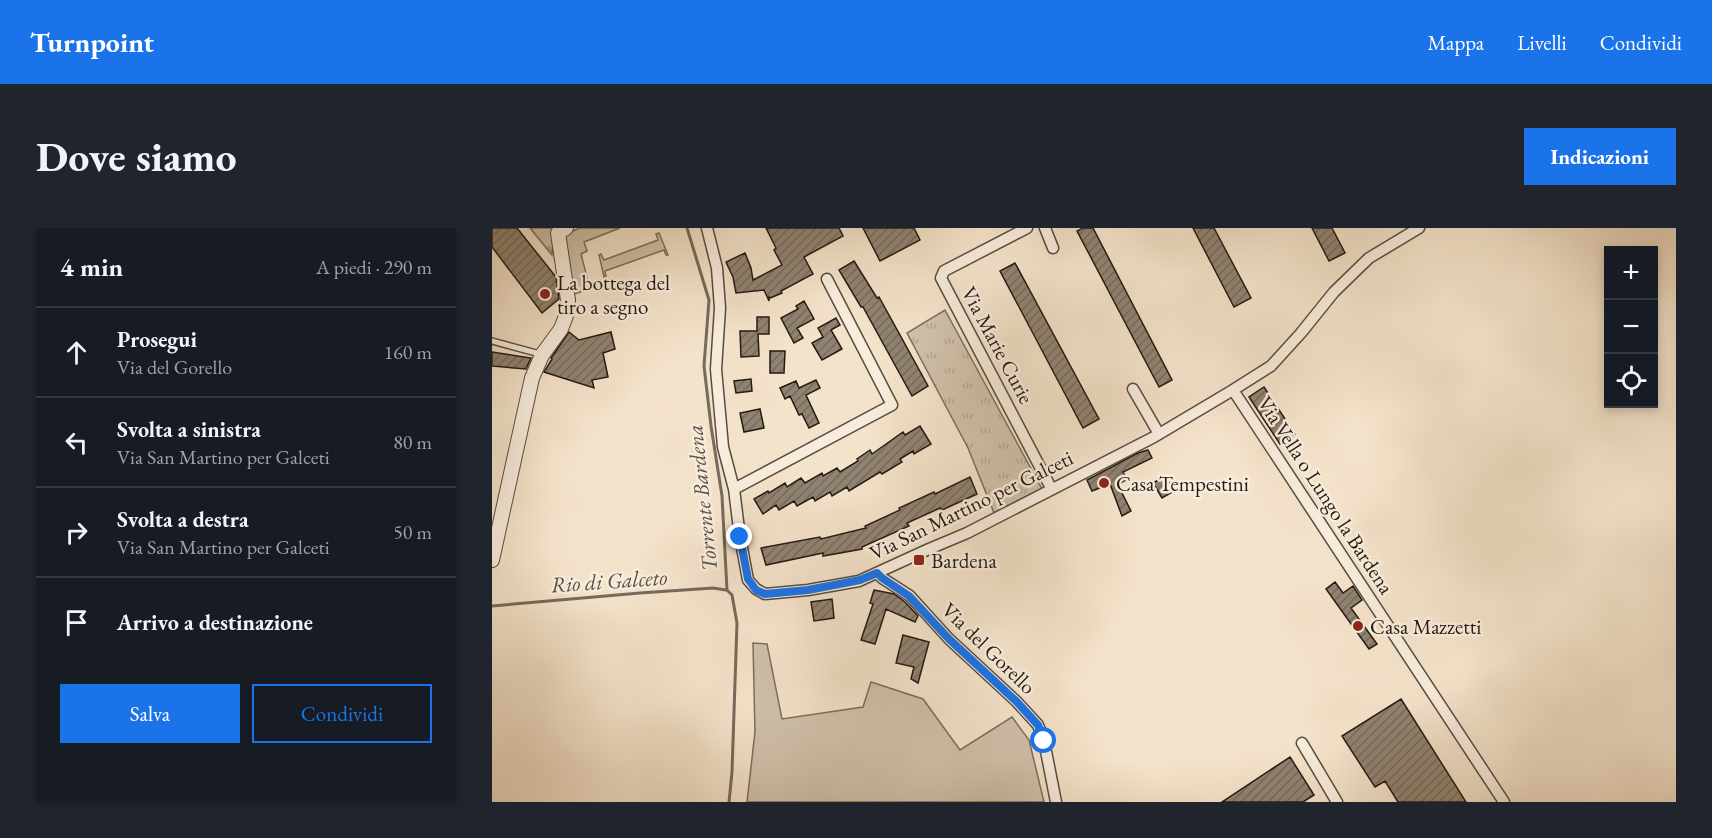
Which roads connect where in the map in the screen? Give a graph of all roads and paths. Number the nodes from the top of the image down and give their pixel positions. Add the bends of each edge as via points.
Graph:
1 (566, 228) edge
2 (707, 228) edge
3 (1027, 228) edge
4 (1045, 228) edge
5 (1419, 228) edge
6 (1053, 248) dead end
7 (827, 279) dead end
8 (492, 341) edge
9 (542, 355) junction
10 (1133, 389) dead end
11 (1233, 390) junction
12 (1159, 434) junction
13 (734, 489) junction
14 (1051, 489) junction
15 (492, 561) edge
16 (877, 573) junction
17 (1302, 742) dead end
18 (1333, 800) edge
19 (1056, 802) edge
20 (1504, 802) edge

1 - 9 street via 558,233 567,314
2 - 13 street, Via San Martino per Galceti via 717,268 720,308 716,369 723,447
3 - 14 street, Via Marie Curie via 944,271 941,278
4 - 6 street
5 - 11 street, Via San Martino per Galceti via 1369,258 1334,292 1271,366
7 - 13 street via 892,405
8 - 9 lane
9 - 15 street via 532,378
10 - 12 street
11 - 12 street, Via San Martino per Galceti
11 - 20 street, Via Vella o Lungo la Bardena
12 - 14 street, Via San Martino per Galceti
13 - 16 street, Via San Martino per Galceti via 748,579 756,590 765,594 797,591 860,580
14 - 16 street, Via San Martino per Galceti via 967,533
16 - 19 street, Via del Gorello via 909,596 1038,725
17 - 18 street

